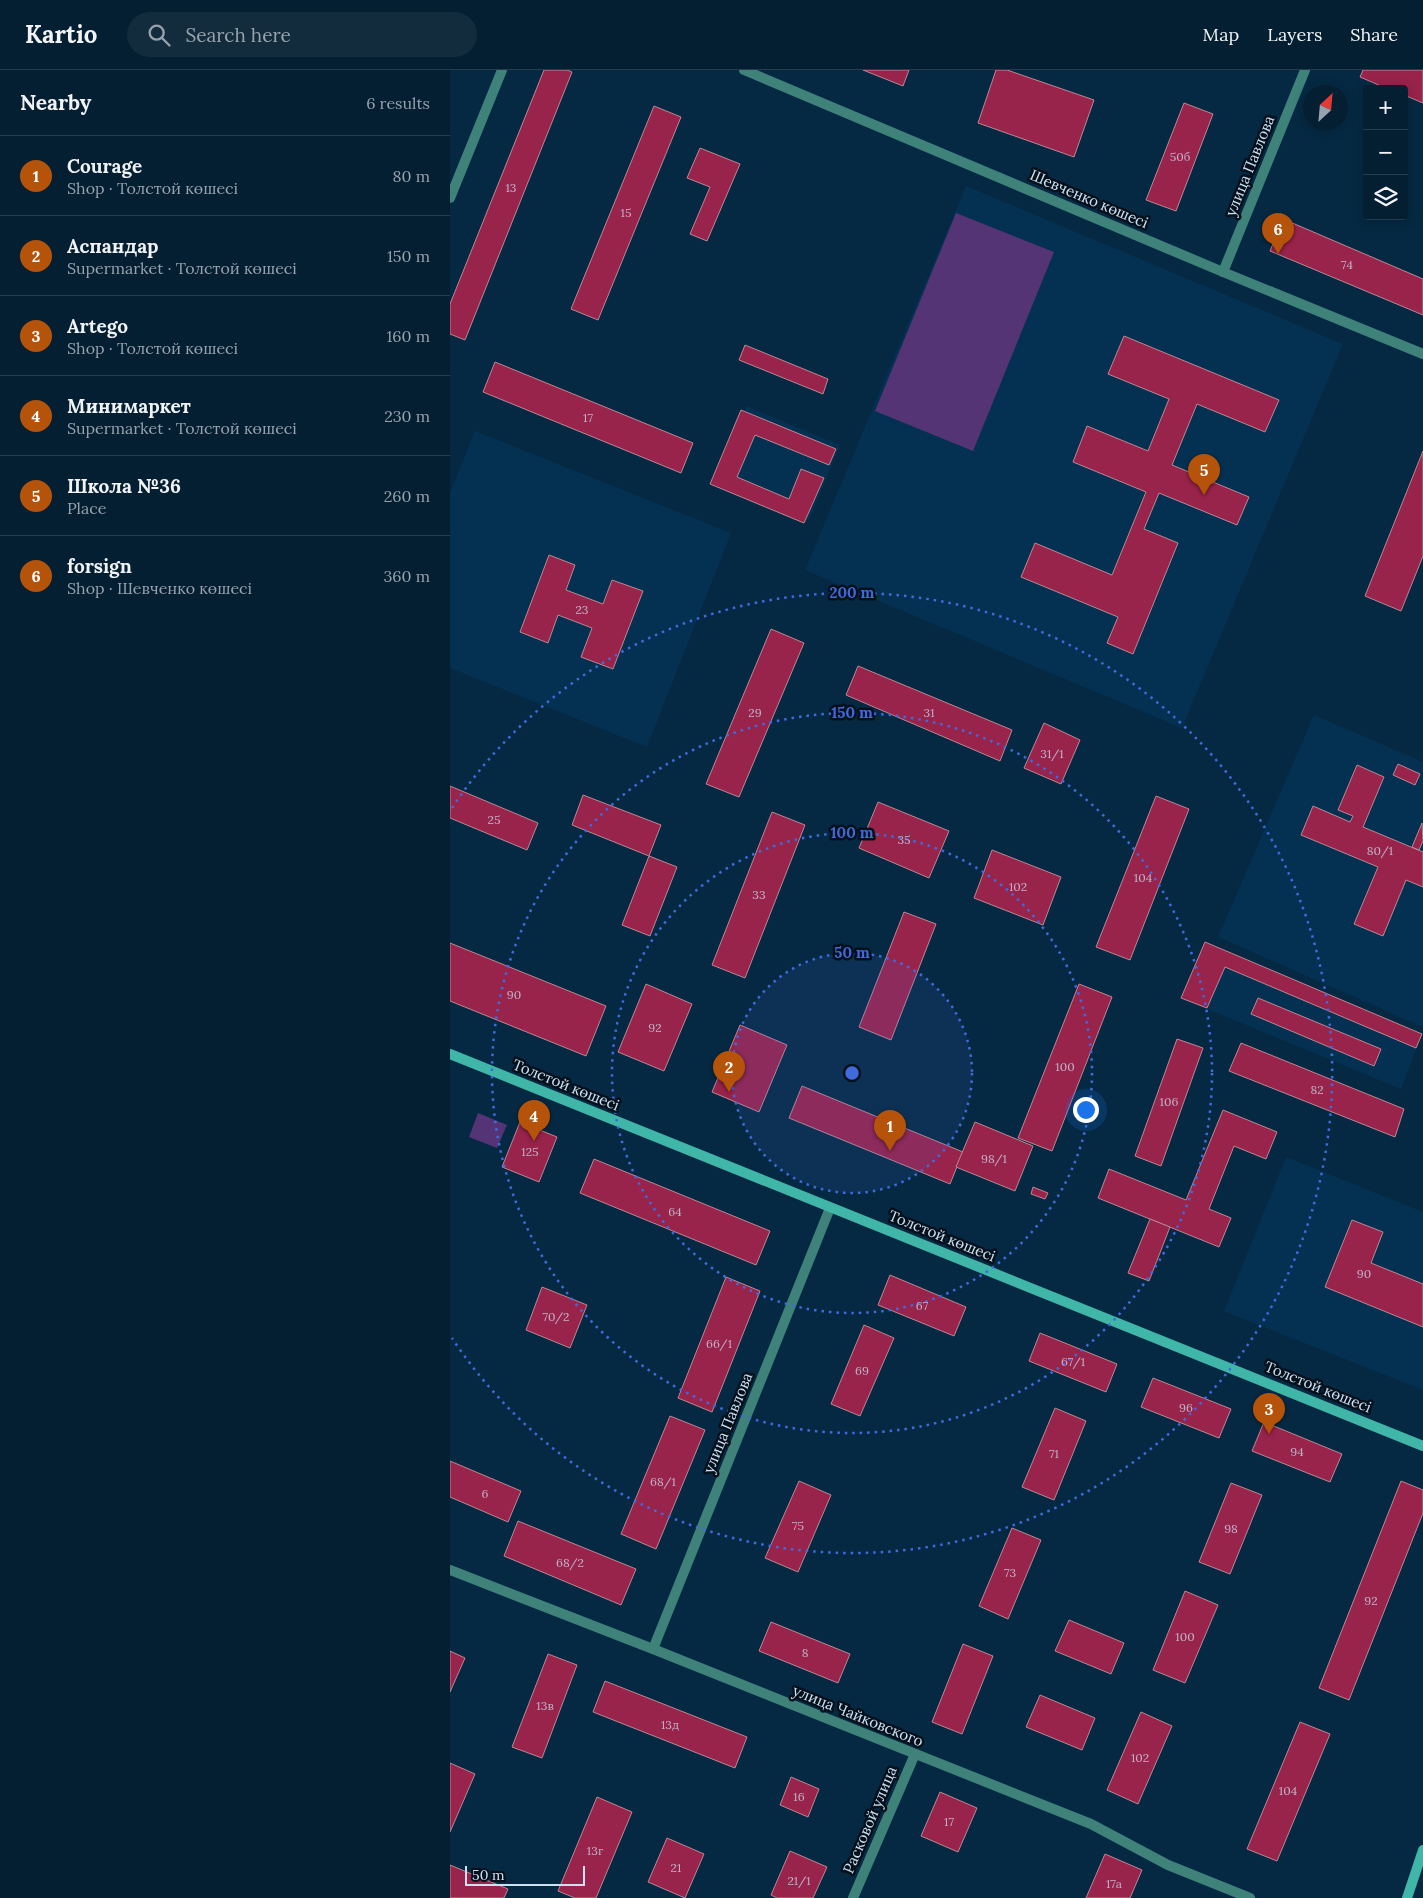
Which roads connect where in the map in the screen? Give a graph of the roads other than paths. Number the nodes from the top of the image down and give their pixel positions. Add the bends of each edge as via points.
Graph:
1 (502, 70) edge
2 (744, 70) edge
3 (1305, 70) edge
4 (450, 198) edge
5 (1223, 272) junction
6 (1423, 354) edge
7 (450, 1054) edge
8 (830, 1208) junction
9 (1423, 1446) edge
10 (450, 1570) edge
11 (653, 1649) junction
12 (915, 1754) junction
13 (1423, 1850) edge
14 (853, 1898) edge
15 (1250, 1898) edge
16 (1407, 1898) edge

1 - 4 street
2 - 5 street, Шевченко көшесі
3 - 5 street, улица Павлова
5 - 6 street, Шевченко көшесі
7 - 8 main road, Толстой көшесі
8 - 9 main road, Толстой көшесі
8 - 11 street, улица Павлова
10 - 11 street, улица Чайковского
11 - 12 street, улица Чайковского
12 - 14 street, Расковой улица
12 - 15 street, улица Чайковского via 1091,1824 1168,1866
13 - 16 main road

